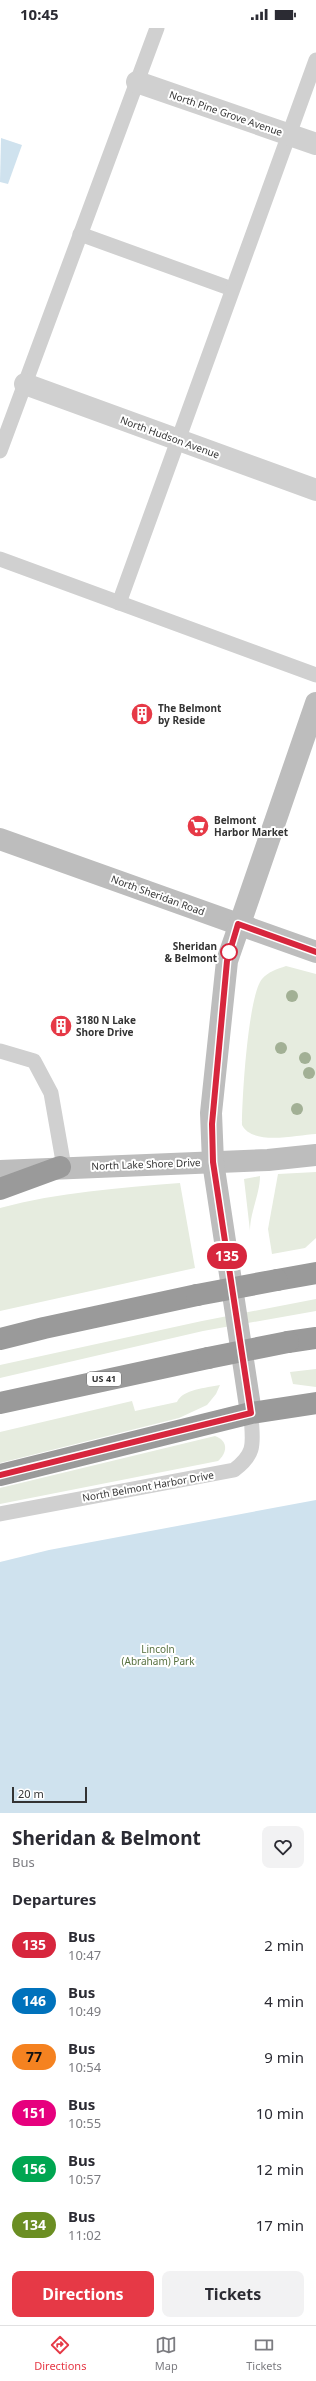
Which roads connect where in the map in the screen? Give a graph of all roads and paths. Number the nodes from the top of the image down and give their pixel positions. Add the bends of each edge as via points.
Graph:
1 (157, 28) edge
2 (316, 60) edge
3 (137, 82) junction
4 (289, 135) junction
5 (316, 144) edge
6 (80, 234) junction
7 (232, 289) junction
8 (25, 384) junction
9 (178, 440) junction
10 (0, 452) edge
11 (316, 490) edge
12 (0, 559) edge
13 (118, 603) junction
14 (316, 675) edge
15 (316, 704) edge
16 (0, 839) edge
17 (238, 924) junction
18 (316, 952) edge
19 (0, 1051) edge
20 (316, 1156) edge
21 (213, 1162) junction
22 (62, 1167) junction
23 (0, 1171) edge
24 (0, 1189) edge
25 (316, 1273) edge
26 (316, 1338) edge
27 (0, 1339) edge
28 (0, 1403) edge
29 (316, 1403) edge
30 (251, 1413) junction
31 (0, 1475) edge
32 (0, 1514) edge

1 - 3 lane
2 - 4 lane
3 - 4 street, North Pine Grove Avenue
3 - 6 lane
4 - 5 street, North Pine Grove Avenue
4 - 7 lane
6 - 7 lane
6 - 8 lane
7 - 9 lane
8 - 9 street, North Hudson Avenue
8 - 10 lane
9 - 11 street, North Hudson Avenue
9 - 13 lane
12 - 13 lane
13 - 14 lane
15 - 17 main road
16 - 17 main road, North Sheridan Road
17 - 18 main road, North Sheridan Road
17 - 21 main road via 227,961 218,1046 211,1113
19 - 22 lane via 34,1061 51,1093
20 - 21 main road, North Lake Shore Drive
21 - 22 main road, North Lake Shore Drive
21 - 30 main road
22 - 23 main road, North Lake Shore Drive
22 - 24 highway
25 - 27 highway, bridge via 197,1295
26 - 28 highway, US 41, bridge via 208,1358
29 - 30 highway
30 - 31 highway
30 - 32 lane, North Belmont Harbor Drive via 252,1448 247,1460 234,1470

